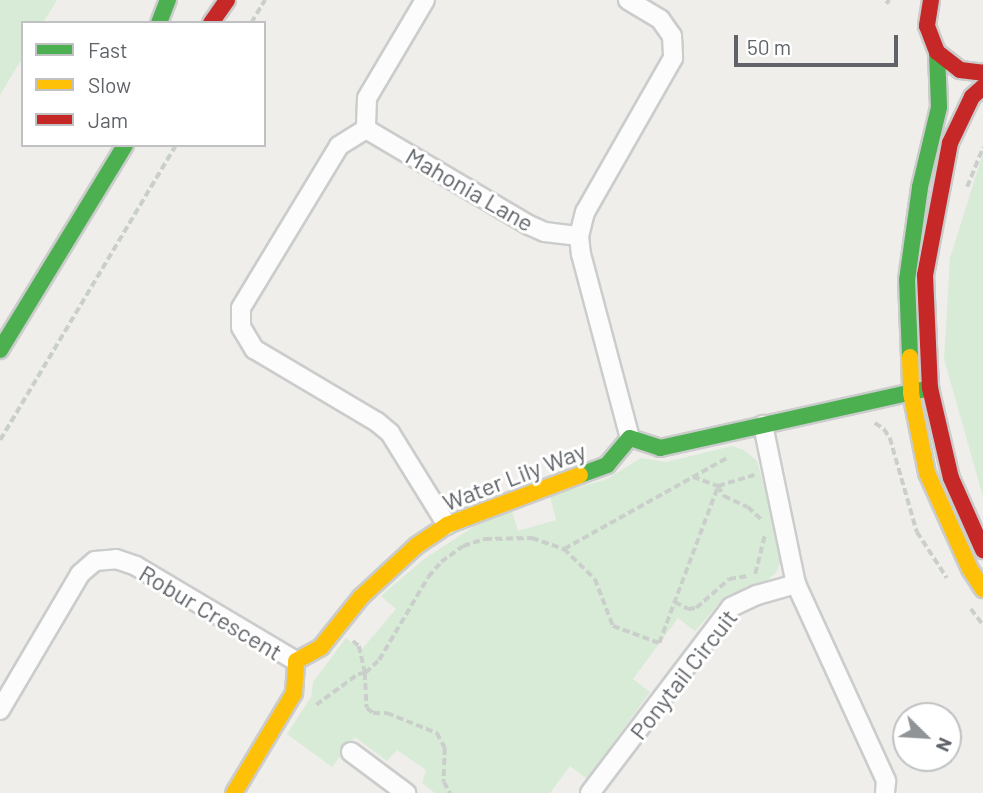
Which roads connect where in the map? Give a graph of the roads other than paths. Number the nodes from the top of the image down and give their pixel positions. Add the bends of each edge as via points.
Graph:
1 (168, 0) edge
2 (227, 0) edge
3 (425, 0) edge
4 (628, 0) edge
5 (931, 0) edge
6 (160, 21) edge
7 (212, 21) edge
8 (937, 52) junction
9 (983, 73) edge
10 (983, 87) edge
11 (366, 129) junction
12 (117, 147) edge
13 (124, 147) edge
14 (111, 164) junction
15 (579, 236) junction
16 (0, 350) edge
17 (930, 388) junction
18 (911, 393) junction
19 (762, 425) junction
20 (631, 438) junction
21 (447, 525) junction
22 (983, 550) edge
23 (796, 584) junction
24 (983, 589) edge
25 (296, 661) junction
26 (0, 710) edge
27 (351, 752) dead end
28 (234, 793) edge
29 (406, 793) edge
30 (590, 793) edge
31 (885, 793) edge

1 - 6 street
2 - 7 street
3 - 11 street via 367,98
4 - 15 street via 660,19 672,36 673,58 585,212
5 - 8 street via 927,26
8 - 9 street via 960,70
8 - 18 street via 939,107 920,187 907,280
10 - 17 street via 972,97 950,143 934,214 925,275
11 - 15 street, Mahonia Lane via 529,225
11 - 21 street via 339,146 241,308 241,327 254,349 390,433
12 - 14 street
13 - 14 street
14 - 16 street
15 - 20 street
17 - 18 street
17 - 22 street via 951,478
18 - 19 street
18 - 24 street via 927,473
19 - 20 street via 660,448
19 - 23 street
20 - 21 street, Water Lily Way via 607,465
21 - 25 street, Water Lily Way via 416,546 361,597 321,647
23 - 30 street, Ponytail Circuit via 731,607
23 - 31 street via 886,780
25 - 26 street, Robur Crescent via 136,566 116,559 95,561 80,574
25 - 28 street via 294,693
27 - 29 street

